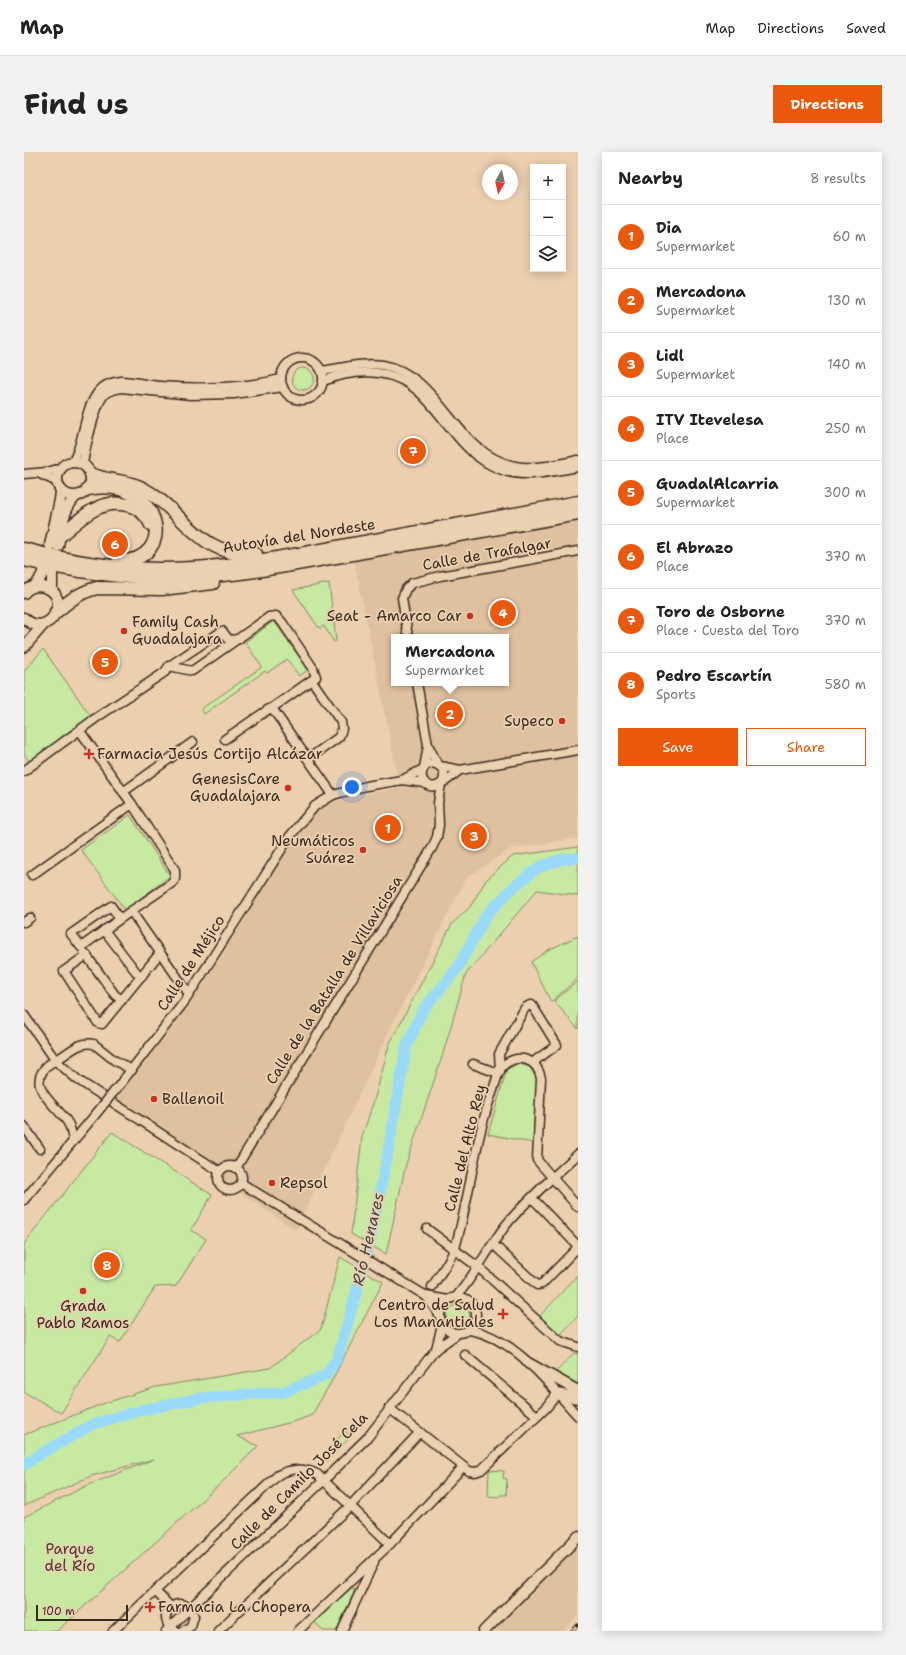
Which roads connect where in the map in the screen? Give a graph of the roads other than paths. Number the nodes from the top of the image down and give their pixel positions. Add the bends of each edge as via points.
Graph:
1 (322, 371) junction
2 (324, 381) junction
3 (282, 383) junction
4 (578, 460) edge
5 (73, 462) junction
6 (83, 464) junction
7 (578, 467) edge
8 (61, 468) junction
9 (35, 473) junction
10 (24, 474) edge
11 (91, 474) junction
12 (59, 486) junction
13 (88, 489) junction
14 (75, 496) junction
15 (578, 502) edge
16 (578, 514) edge
17 (578, 519) edge
18 (470, 528) junction
19 (153, 541) junction
20 (56, 543) junction
21 (24, 545) edge
22 (24, 550) edge
23 (578, 551) edge
24 (353, 554) junction
25 (24, 560) edge
26 (36, 586) junction
27 (52, 591) junction
28 (24, 593) edge
29 (56, 612) junction
30 (24, 618) edge
31 (44, 624) junction
32 (408, 634) edge
33 (240, 639) junction
34 (24, 647) edge
35 (169, 666) junction
36 (315, 685) dead end
37 (418, 686) edge
38 (272, 708) junction
39 (80, 731) junction
40 (225, 739) dead end
41 (193, 742) dead end
42 (428, 745) junction
43 (578, 750) edge
44 (308, 759) junction
45 (439, 765) junction
46 (25, 767) edge
47 (423, 769) junction
48 (460, 770) junction
49 (402, 780) junction
50 (441, 783) junction
51 (425, 784) junction
52 (123, 792) junction
53 (333, 795) junction
54 (438, 803) junction
55 (132, 804) junction
56 (32, 875) dead end
57 (131, 911) junction
58 (120, 919) junction
59 (104, 930) junction
60 (80, 947) junction
61 (160, 953) junction
62 (87, 955) junction
63 (142, 976) junction
64 (189, 994) junction
65 (122, 1000) junction
66 (24, 1016) edge
67 (27, 1025) edge
68 (565, 1041) dead end
69 (557, 1045) junction
70 (56, 1061) junction
71 (472, 1064) dead end
72 (534, 1064) junction
73 (132, 1070) junction
74 (500, 1071) junction
75 (44, 1096) junction
76 (24, 1126) edge
77 (83, 1129) junction
78 (73, 1141) junction
79 (40, 1148) dead end
80 (578, 1154) edge
81 (236, 1168) junction
82 (219, 1171) junction
83 (552, 1178) junction
84 (241, 1183) junction
85 (532, 1198) junction
86 (24, 1200) edge
87 (578, 1207) edge
88 (426, 1229) dead end
89 (493, 1244) junction
90 (454, 1249) junction
91 (478, 1267) junction
92 (469, 1282) junction
93 (432, 1287) dead end
94 (426, 1296) junction
95 (452, 1299) junction
96 (468, 1300) junction
97 (440, 1316) junction
98 (476, 1317) junction
99 (442, 1325) junction
100 (470, 1330) junction
101 (457, 1334) junction
102 (489, 1334) junction
103 (578, 1347) edge
104 (436, 1349) junction
105 (465, 1355) dead end
106 (528, 1363) junction
107 (578, 1390) edge
108 (557, 1394) junction
109 (578, 1398) edge
110 (390, 1408) junction
111 (537, 1416) junction
112 (578, 1416) edge
113 (420, 1432) junction
114 (463, 1467) junction
115 (324, 1480) junction
116 (350, 1506) junction
117 (578, 1537) edge
118 (390, 1544) junction
119 (376, 1558) junction
120 (350, 1582) junction
121 (156, 1592) junction
122 (360, 1592) junction
123 (171, 1607) junction
124 (190, 1608) junction
125 (171, 1630) edge
126 (188, 1630) edge
127 (114, 1631) edge
128 (218, 1631) edge
129 (298, 1631) edge
130 (342, 1631) edge
131 (484, 1631) edge

1 - 2 street
1 - 3 street via 317,363 308,358 298,358 289,362 283,369
1 - 4 street via 383,365 404,373 423,386 475,446 501,462 530,468
2 - 3 street via 318,393 306,400 286,393
2 - 7 street via 335,376 364,372 401,379 418,391 470,452 498,469 530,474
3 - 5 street via 191,388 121,381 111,383 100,389 92,401 79,450
3 - 6 street via 234,394 191,395 121,388 113,390 104,394 99,404
5 - 6 main road
5 - 8 main road via 64,464
6 - 11 main road
8 - 9 street
8 - 12 main road via 58,472
9 - 10 street
9 - 12 street
11 - 13 main road
11 - 18 highway via 142,487 206,541 222,550 239,554 270,553 433,525
12 - 14 main road via 70,496
12 - 20 main road
13 - 14 main road via 83,494
13 - 19 highway via 113,489 143,501 156,521
14 - 20 main road via 66,510
15 - 18 highway, Autovía del Nordeste
16 - 18 highway, Autovía del Nordeste
17 - 18 highway via 521,529
18 - 22 highway, Autovía del Nordeste via 206,567 158,569 118,566 70,560
18 - 24 highway, Autovía del Nordeste
19 - 20 highway via 151,525 146,516 134,507 109,504 92,510
19 - 21 highway via 143,554 123,561 89,558
23 - 32 street, Calle de Trafalgar via 412,583 402,598
24 - 25 highway, Autovía del Nordeste via 233,574 178,578 100,574
24 - 29 highway via 305,566 208,584 162,589 97,588 74,597
26 - 27 main road
26 - 27 main road via 48,572
26 - 28 main road
27 - 29 main road via 57,599
29 - 31 main road via 52,619
30 - 31 main road via 32,623
31 - 34 main road
33 - 35 street via 192,671
33 - 35 street via 229,640 222,631
33 - 38 street via 269,617 276,616 316,673 314,680
35 - 39 street via 165,672
36 - 44 street via 341,722 342,730 339,737
37 - 42 street
38 - 40 street
38 - 44 street
39 - 46 street
39 - 52 street
41 - 52 street
42 - 45 street
42 - 47 street
43 - 48 street
44 - 53 street
45 - 47 street via 429,764
45 - 48 street
45 - 50 street via 444,776
47 - 49 street, Calle de Méjico
47 - 51 street via 421,776
48 - 50 street
49 - 51 street, Calle de Méjico
49 - 53 street, Calle de Méjico
50 - 51 street via 435,786
50 - 54 street, Calle de la Batalla de Villaviciosa
51 - 54 street, Calle de la Batalla de Villaviciosa
52 - 55 street
53 - 64 street, Calle de Méjico via 315,806 290,836
54 - 81 street, Calle de la Batalla de Villaviciosa via 439,825 432,848
55 - 56 street
55 - 57 street via 176,874 172,883
57 - 58 street
57 - 61 street
58 - 59 street
58 - 60 street via 111,906 71,934
59 - 60 street
59 - 63 street via 136,973
60 - 62 street
61 - 63 street
61 - 64 street
62 - 65 street via 115,995
62 - 65 street via 64,971 98,1023 102,1024
63 - 65 street
64 - 73 street, Calle de Méjico
66 - 67 street
67 - 70 street
68 - 69 street
69 - 72 street
69 - 74 street via 532,1005 526,1005 499,1054
70 - 73 street via 75,1047 90,1043
70 - 75 street via 47,1066 36,1081 36,1086
70 - 82 street via 85,1085
71 - 74 street via 495,1072
72 - 74 street, Calle del Alto Rey via 525,1059 514,1060
72 - 83 street via 541,1078 537,1158
73 - 77 street, Calle de Méjico, bridge
74 - 90 street, Calle del Alto Rey via 485,1116
75 - 77 street
75 - 78 street via 69,1124
76 - 79 street
77 - 78 street, Calle de Méjico
78 - 86 street, Calle de Méjico
80 - 83 street
81 - 82 street via 225,1166
81 - 84 street via 242,1174
82 - 84 street via 218,1183 223,1189 230,1191
83 - 85 street
83 - 87 street
84 - 94 street
85 - 89 street via 517,1212
85 - 89 street via 577,1248 537,1286
88 - 90 street
89 - 91 street
90 - 91 street
90 - 93 street, Calle del Alto Rey
91 - 92 street
91 - 103 street via 560,1341
92 - 95 street
92 - 96 street
94 - 95 street
94 - 97 street
95 - 96 street
95 - 97 street via 442,1307
96 - 98 street via 474,1306
97 - 99 street
98 - 100 street
98 - 102 street
99 - 101 street
99 - 104 street, Calle de Camilo José Cela
100 - 101 street
100 - 102 street
101 - 104 street, Calle de Camilo José Cela
102 - 106 street
104 - 110 street, Calle de Camilo José Cela
105 - 111 street
106 - 107 main road
106 - 108 street
108 - 109 main road
108 - 111 street via 548,1407
108 - 112 street
110 - 113 street
110 - 115 street, Calle de Camilo José Cela via 368,1437
111 - 114 street via 481,1470 475,1472
113 - 114 street
113 - 116 street
114 - 118 street
115 - 116 street
115 - 121 street via 309,1470 287,1470 278,1475
115 - 124 street, Calle de Camilo José Cela
116 - 118 street
116 - 128 street
117 - 131 main road
118 - 119 street
119 - 120 street
119 - 122 street
120 - 122 street via 358,1584
120 - 129 street
121 - 123 street
121 - 127 street
122 - 130 street
123 - 124 street via 182,1604
123 - 125 street, Calle de Camilo José Cela via 166,1618
124 - 125 street, Calle de Camilo José Cela
124 - 126 street via 194,1619

